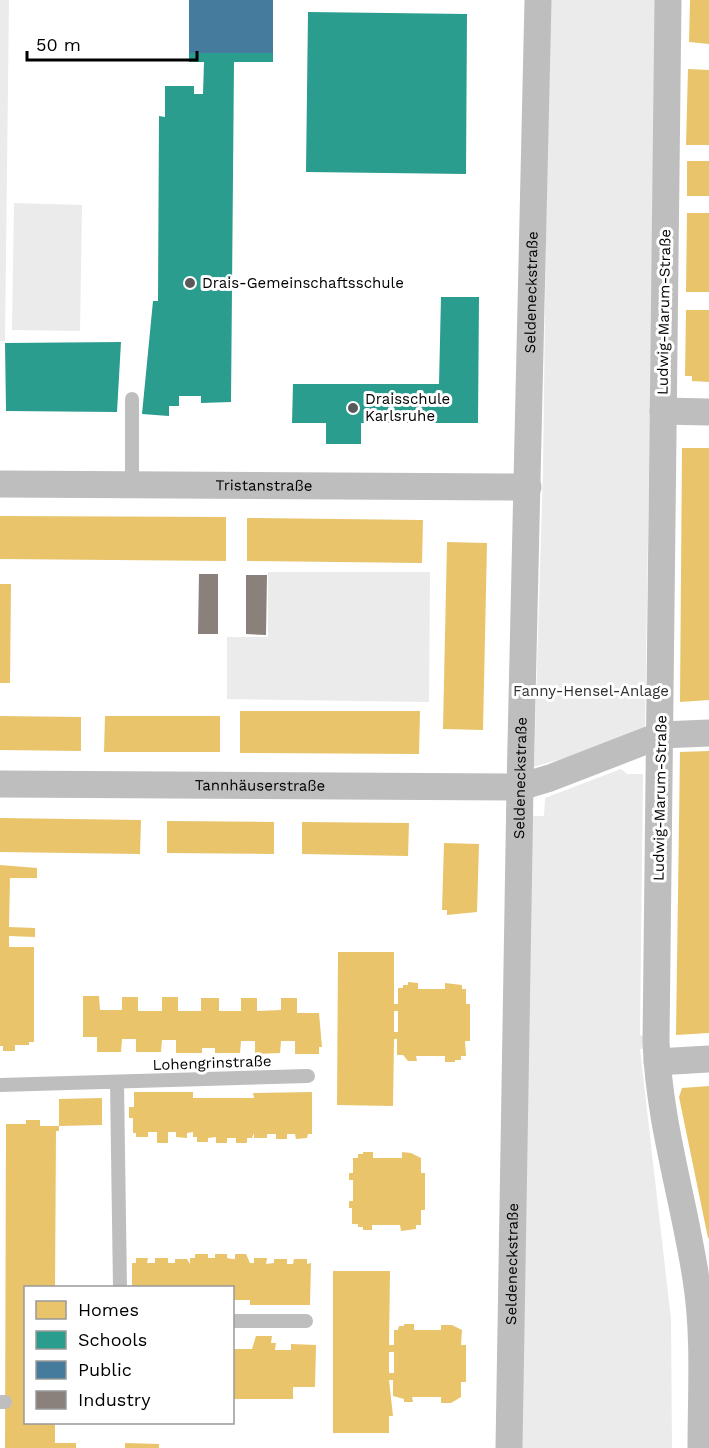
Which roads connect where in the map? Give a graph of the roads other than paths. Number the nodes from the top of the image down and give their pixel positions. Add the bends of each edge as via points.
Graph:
1 (538, 0) edge
2 (668, 0) edge
3 (132, 399) dead end
4 (663, 411) junction
5 (709, 412) edge
6 (0, 483) edge
7 (132, 484) junction
8 (528, 487) junction
9 (709, 733) edge
10 (661, 735) junction
11 (0, 784) edge
12 (520, 787) junction
13 (709, 1059) edge
14 (657, 1062) junction
15 (308, 1076) dead end
16 (117, 1083) junction
17 (0, 1085) edge
18 (120, 1286) edge
19 (234, 1321) edge
20 (306, 1321) dead end
21 (509, 1448) edge
22 (701, 1448) edge

1 - 8 street, Seldeneckstraße
2 - 4 street, Ludwig-Marum-Straße
3 - 7 lane
4 - 5 street
4 - 10 street, Ludwig-Marum-Straße
6 - 7 street, Tristanstraße
7 - 8 street, Tristanstraße
8 - 12 street, Seldeneckstraße
9 - 10 street, Tannhäuserstraße
10 - 12 street, Tannhäuserstraße
10 - 14 street, Ludwig-Marum-Straße
11 - 12 street, Tannhäuserstraße
12 - 21 street, Seldeneckstraße
13 - 14 street
14 - 22 street, Ludwig-Marum-Straße via 662,1115 696,1279
15 - 16 lane, Lohengrinstraße
16 - 17 lane, Lohengrinstraße
16 - 18 lane
19 - 20 lane

